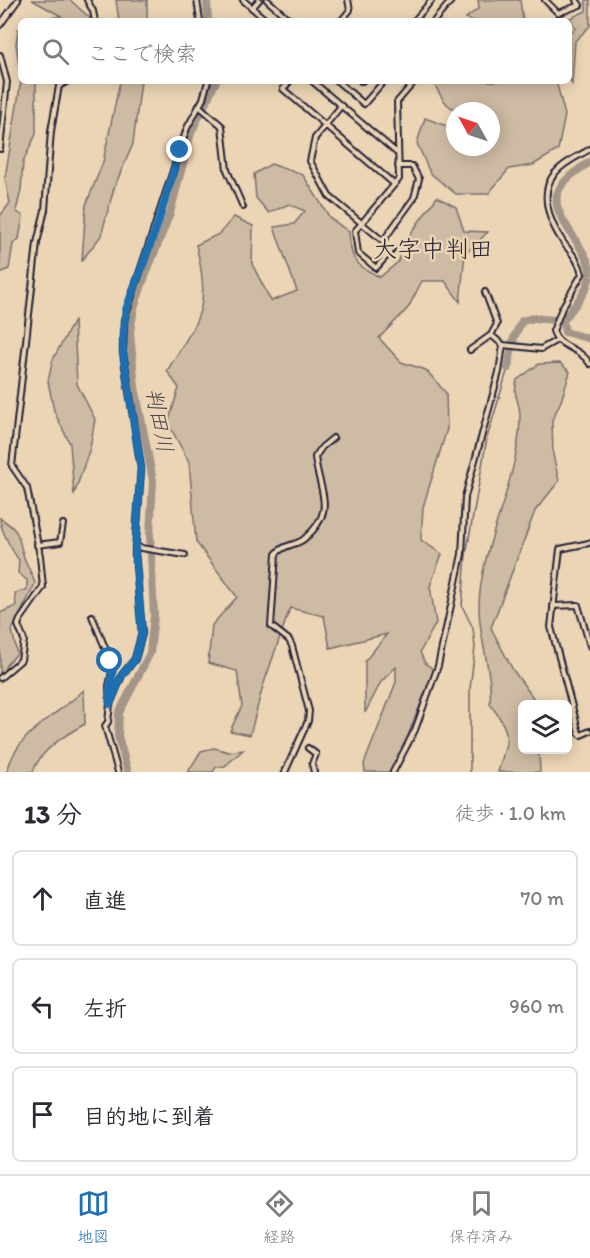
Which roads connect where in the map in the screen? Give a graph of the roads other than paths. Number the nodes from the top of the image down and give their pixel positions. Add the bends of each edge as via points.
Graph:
1 (18, 0) edge
2 (87, 0) edge
3 (197, 0) edge
4 (243, 0) edge
5 (259, 0) edge
6 (267, 0) edge
7 (348, 0) edge
8 (432, 0) edge
9 (452, 0) edge
10 (545, 0) edge
11 (576, 0) edge
12 (252, 8) junction
13 (94, 18) edge
14 (200, 18) edge
15 (264, 18) edge
16 (288, 18) edge
17 (343, 18) edge
18 (417, 18) edge
19 (437, 18) edge
20 (0, 25) edge
21 (0, 55) edge
22 (6, 71) junction
23 (0, 72) edge
24 (63, 84) edge
25 (207, 84) edge
26 (287, 84) edge
27 (315, 84) edge
28 (341, 84) edge
29 (381, 84) edge
30 (413, 84) edge
31 (341, 106) junction
32 (202, 108) junction
33 (325, 125) junction
34 (0, 149) edge
35 (590, 149) edge
36 (398, 154) junction
37 (398, 166) junction
38 (394, 184) junction
39 (243, 207) dead end
40 (362, 223) junction
41 (392, 250) dead end
42 (485, 292) dead end
43 (491, 335) junction
44 (557, 340) junction
45 (503, 345) junction
46 (470, 350) dead end
47 (590, 364) edge
48 (333, 438) dead end
49 (63, 524) dead end
50 (590, 543) edge
51 (37, 545) junction
52 (135, 547) junction
53 (185, 555) dead end
54 (553, 606) junction
55 (92, 616) dead end
56 (590, 646) edge
57 (0, 678) edge
58 (110, 704) junction
59 (590, 731) edge
60 (308, 748) dead end
61 (118, 772) edge
62 (285, 772) edge
63 (314, 772) edge
64 (393, 772) edge

1 - 20 street
2 - 13 street
3 - 14 street
4 - 12 street
5 - 12 street
6 - 16 street
7 - 17 street via 350,10
8 - 18 street
9 - 19 street
10 - 11 street via 558,13 576,8 580,5
12 - 15 street
21 - 22 street
22 - 23 street
22 - 34 street
24 - 51 street via 59,86 51,131 45,210 37,243 12,466 27,488
25 - 32 street
26 - 33 street via 283,89
27 - 31 street
28 - 29 street via 364,104
30 - 36 street via 398,102
31 - 33 street
31 - 36 street
32 - 39 street via 222,126 227,170
32 - 52 street via 187,128 124,320 123,352 142,486
33 - 38 street
33 - 40 street via 315,138 310,161 329,196
35 - 44 street via 555,172 548,189 549,217 582,274 554,326
36 - 37 street
37 - 38 street via 399,179
37 - 40 street via 412,166 419,178 414,198 383,241
38 - 40 street
40 - 41 street via 356,231 358,253 376,268
42 - 43 street via 498,319
43 - 45 street
43 - 46 street
44 - 45 street via 541,349
44 - 47 street via 580,351
45 - 64 street via 465,496 462,554 438,666 415,730
48 - 62 street via 315,457 326,499 321,520 302,541 285,545 276,554 271,626 292,646 309,711
49 - 51 street via 60,542
50 - 54 street via 560,549
51 - 57 street via 43,587 18,625 24,640 21,660
52 - 53 street
52 - 58 street via 142,633 135,659 122,675
54 - 56 street via 578,605
54 - 59 street via 552,636 576,725 581,735
55 - 58 street via 113,667
58 - 61 street via 105,726
60 - 63 street via 316,754

